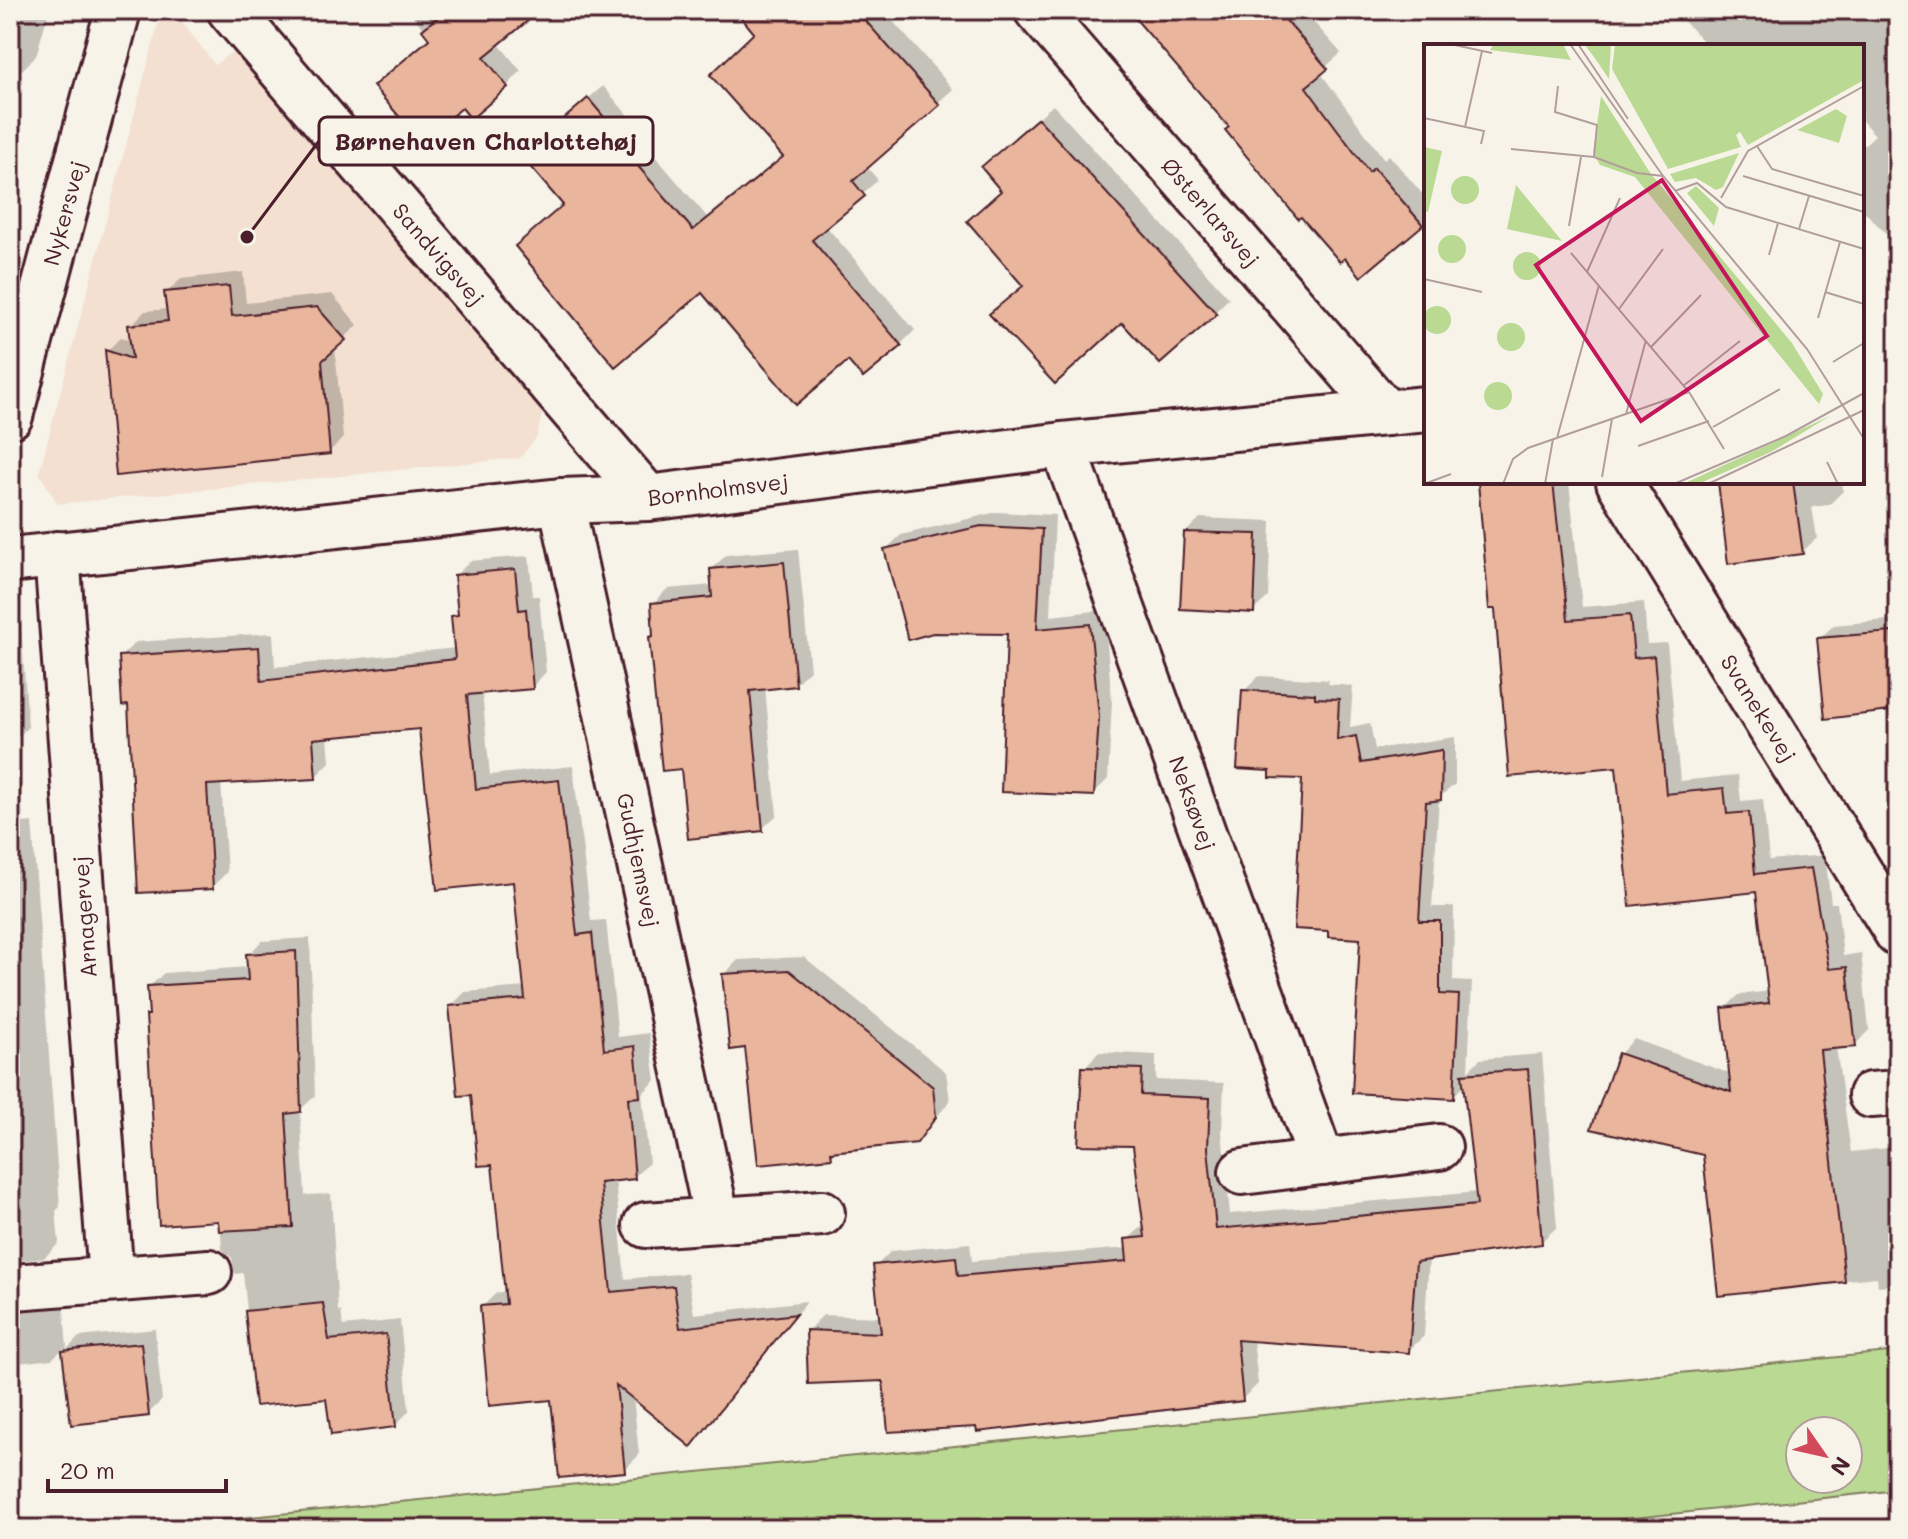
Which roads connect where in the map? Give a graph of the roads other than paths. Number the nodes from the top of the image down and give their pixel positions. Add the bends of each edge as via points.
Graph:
1 (118, 10) edge
2 (230, 10) edge
3 (1037, 10) edge
4 (1406, 411) edge
5 (10, 416) edge
6 (1063, 445) junction
7 (1620, 484) edge
8 (648, 498) junction
9 (561, 501) junction
10 (57, 554) junction
11 (10, 560) edge
12 (1898, 934) edge
13 (1439, 1147) dead end
14 (1322, 1162) junction
15 (1242, 1172) dead end
16 (822, 1213) dead end
17 (717, 1220) junction
18 (646, 1225) dead end
19 (209, 1272) dead end
20 (111, 1279) junction
21 (14, 1287) dead end

1 - 5 street, Nykersvej
2 - 8 street, Sandvigsvej
3 - 4 street, Østerlarsvej
4 - 6 street, Bornholmsvej
6 - 8 street, Bornholmsvej
6 - 14 street, Neksøvej
7 - 12 street, Svanekevej
8 - 9 street, Bornholmsvej
9 - 10 street, Bornholmsvej
9 - 17 street, Gudhjemsvej
10 - 11 street, Bornholmsvej
10 - 20 street, Arnagervej
13 - 14 street
14 - 15 street
16 - 17 street
17 - 18 street
19 - 20 street
20 - 21 street

